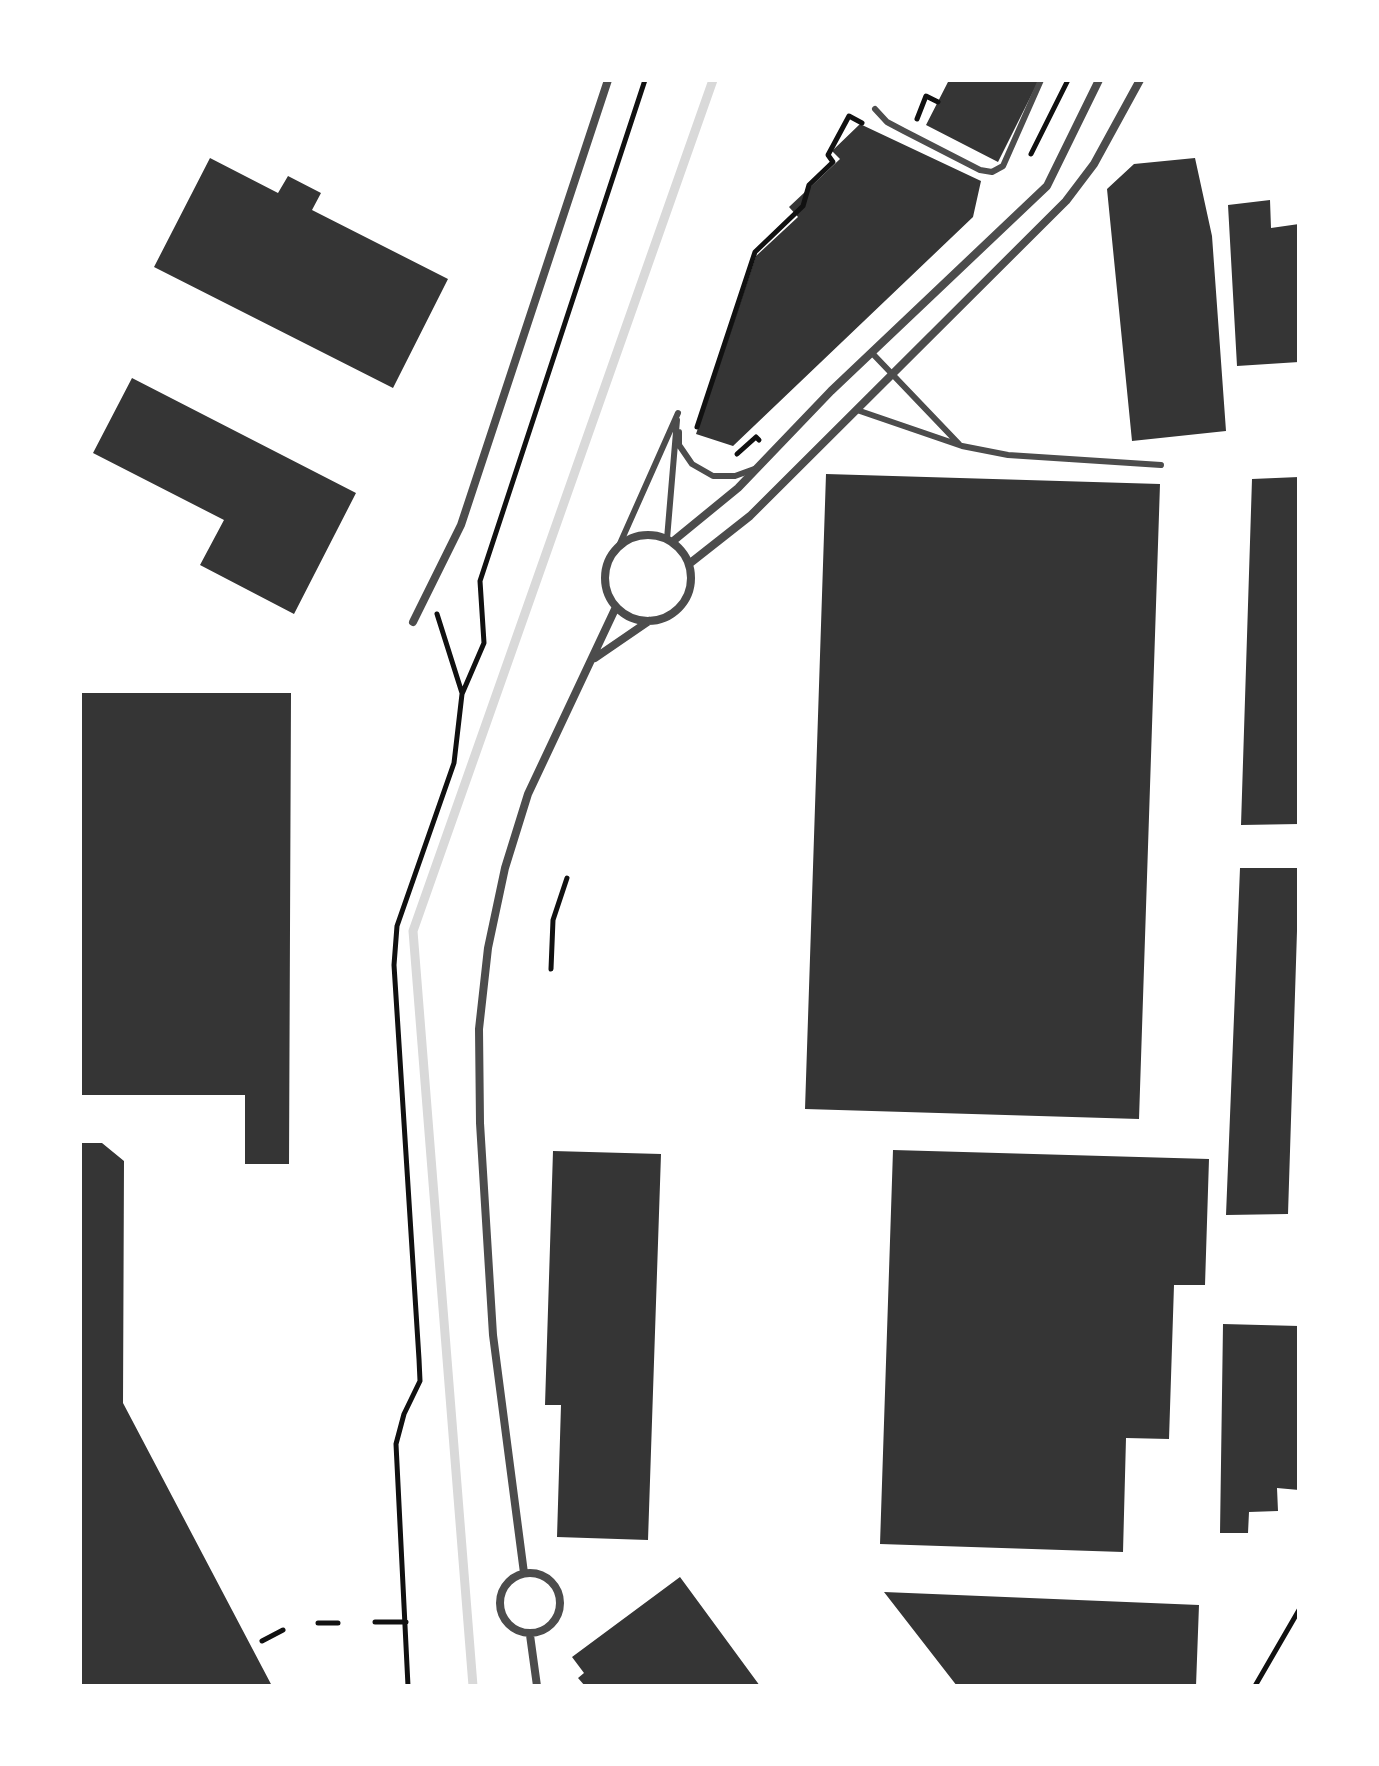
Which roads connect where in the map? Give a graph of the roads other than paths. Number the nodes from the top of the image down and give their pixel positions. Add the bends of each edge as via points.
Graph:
1 (608, 80) edge
2 (1041, 80) edge
3 (1099, 80) edge
4 (1140, 80) edge
5 (875, 109) dead end
6 (872, 353) junction
7 (894, 374) junction
8 (857, 410) junction
9 (678, 413) junction
10 (962, 446) junction
11 (1161, 465) dead end
12 (758, 467) junction
13 (670, 541) junction
14 (618, 548) junction
15 (689, 564) junction
16 (616, 607) junction
17 (649, 621) junction
18 (413, 622) dead end
19 (595, 658) junction
20 (524, 1573) junction
21 (530, 1635) junction
22 (537, 1686) edge

1 - 18 street via 461,525
2 - 5 lane via 1003,166 992,172 887,122
3 - 6 street via 1047,186
4 - 7 street via 1094,164 1066,201
6 - 7 lane
6 - 12 street
7 - 8 street
7 - 10 lane
8 - 10 lane
8 - 15 street via 750,516
9 - 12 lane via 679,445 692,464 713,476 735,476
9 - 13 lane
9 - 14 lane
10 - 11 lane via 1008,455
12 - 13 street
13 - 14 street via 638,536
13 - 15 street
14 - 16 street via 606,571
15 - 17 street via 692,578 683,602
16 - 17 street
16 - 19 street
17 - 19 street
19 - 20 street via 528,794 488,948 479,1029 493,1335
20 - 21 street via 501,1594 501,1614
20 - 21 street via 549,1578 560,1604 553,1623
21 - 22 street

